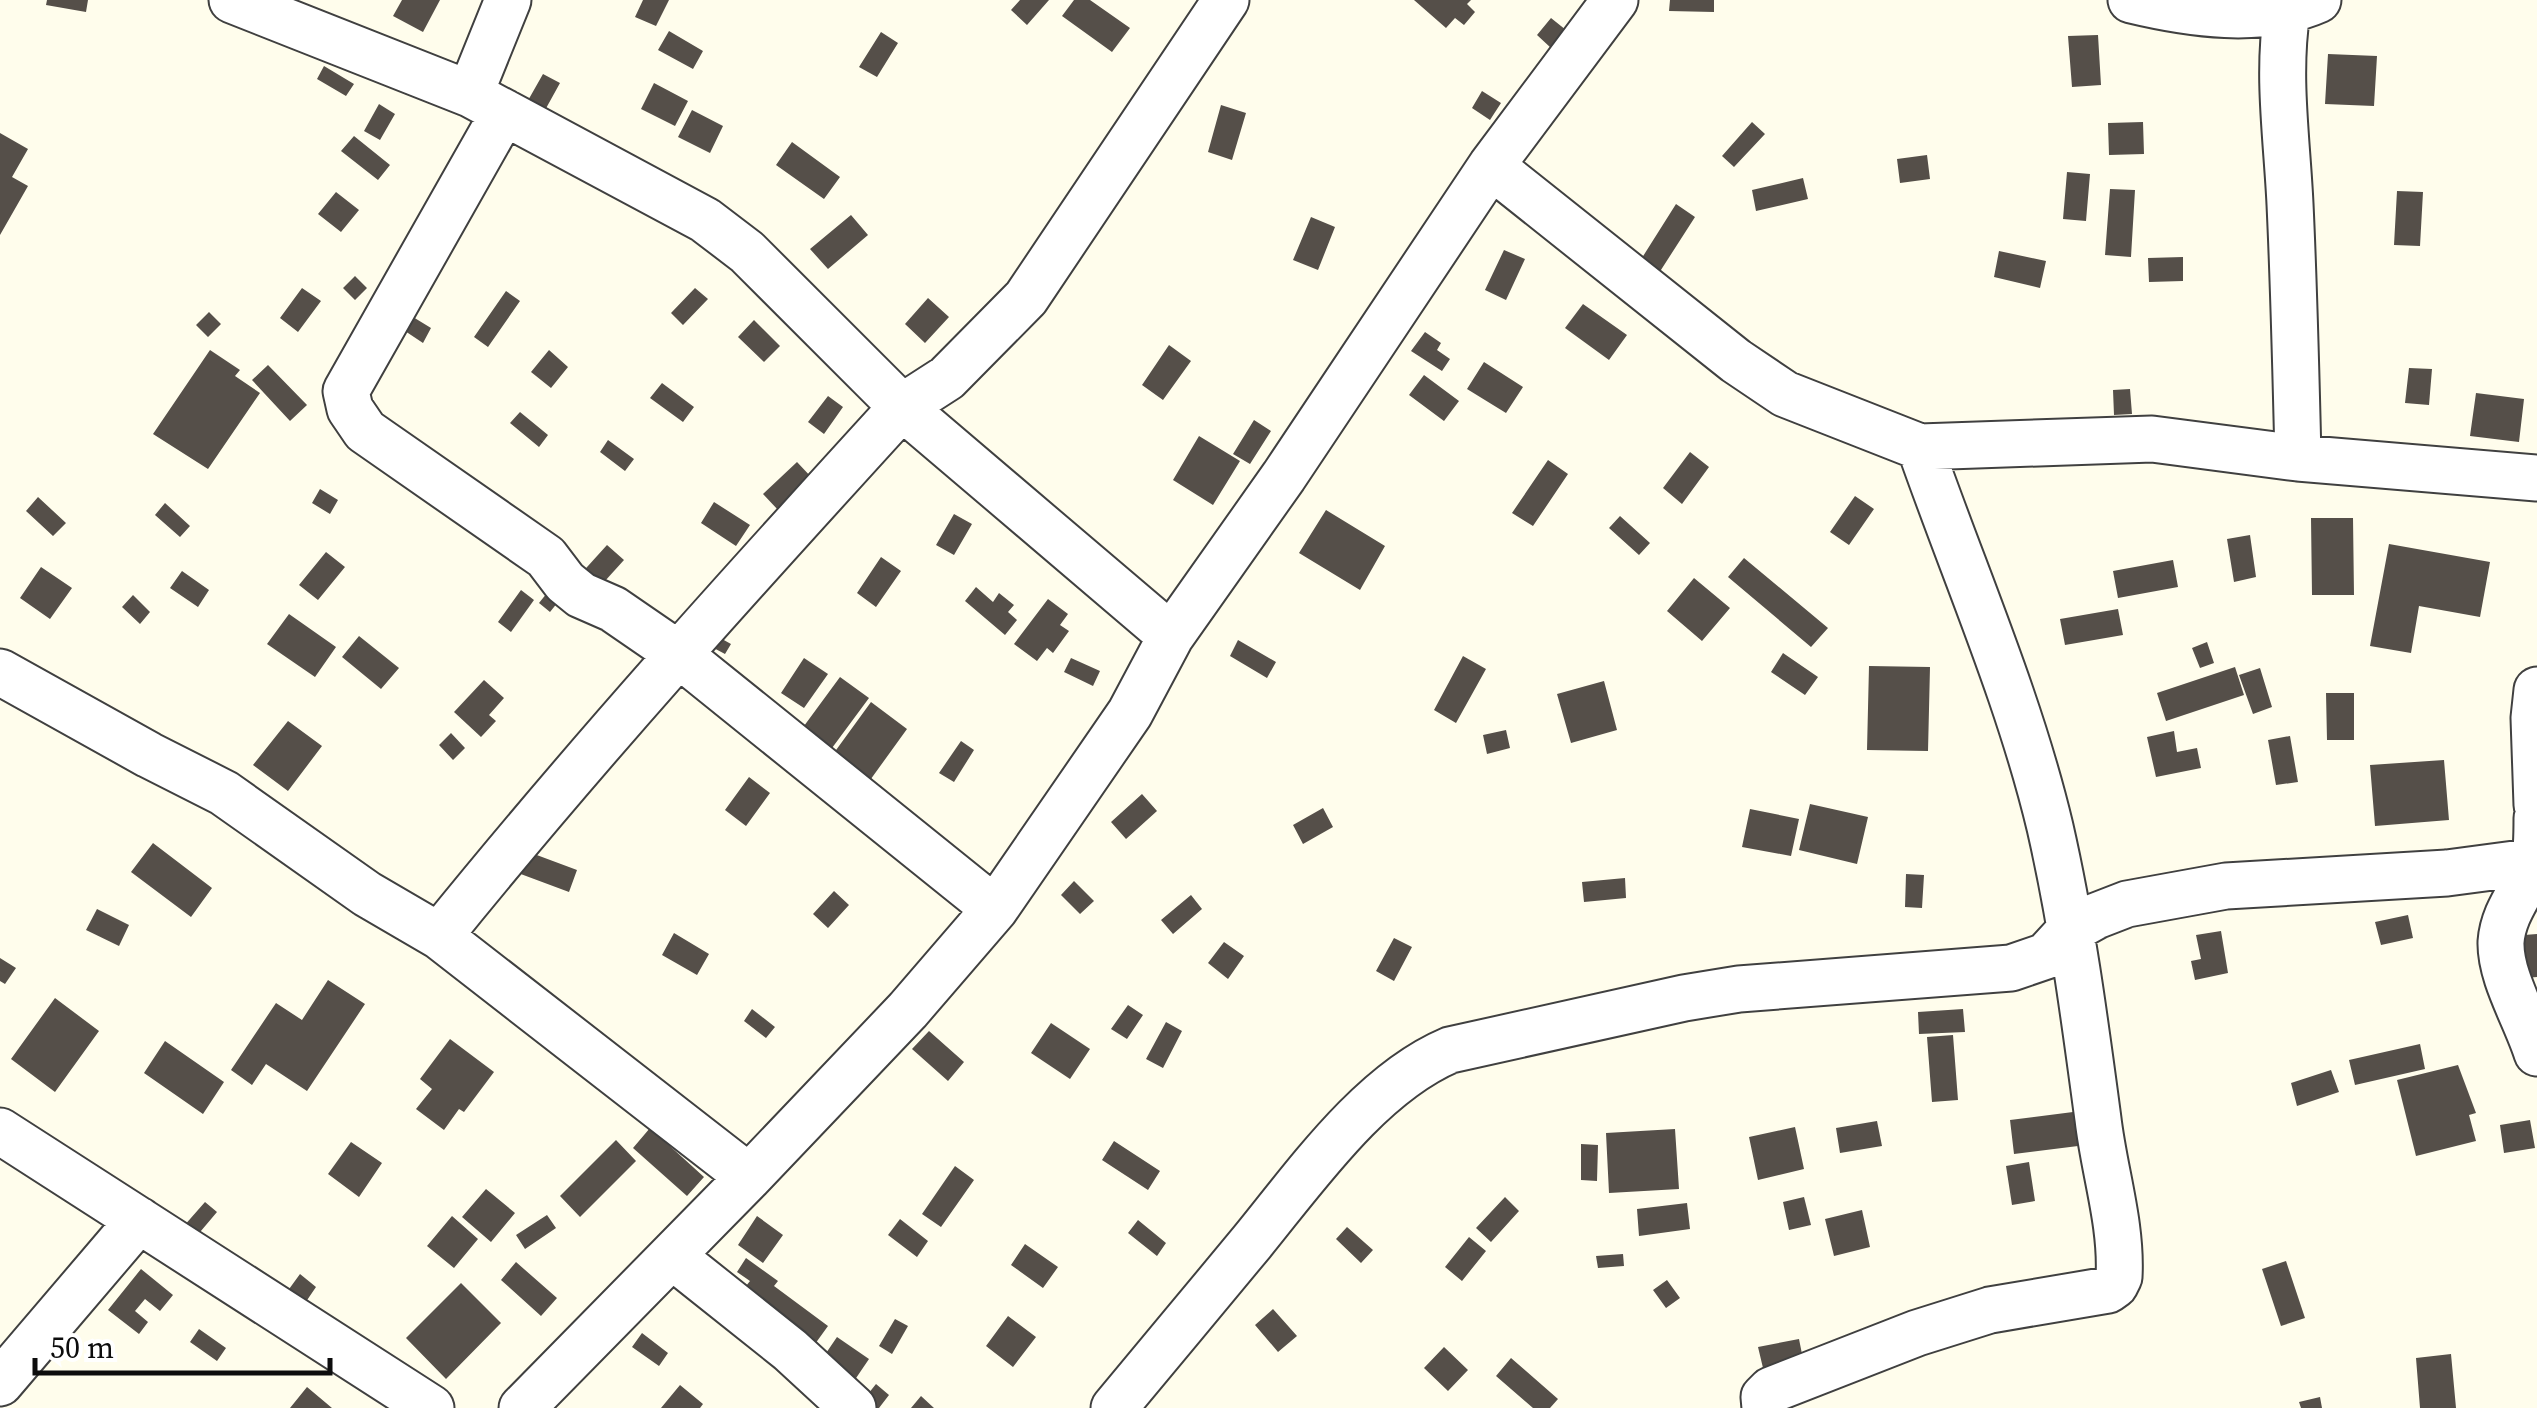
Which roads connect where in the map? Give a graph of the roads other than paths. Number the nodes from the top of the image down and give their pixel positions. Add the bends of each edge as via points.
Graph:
1 (232, 0) edge
2 (508, 0) edge
3 (1226, 0) edge
4 (1615, 0) edge
5 (2130, 0) edge
6 (2303, 6) edge
7 (487, 102) junction
8 (1491, 166) junction
9 (902, 407) junction
10 (1920, 447) junction
11 (2298, 458) junction
12 (2537, 478) edge
13 (1171, 636) junction
14 (677, 653) junction
15 (0, 672) edge
16 (2537, 690) edge
17 (2537, 806) edge
18 (2537, 818) edge
19 (2537, 861) edge
20 (994, 909) junction
21 (2068, 931) junction
22 (438, 936) junction
23 (2537, 1053) edge
24 (0, 1130) edge
25 (750, 1177) junction
26 (139, 1220) junction
27 (672, 1256) junction
28 (0, 1383) edge
29 (431, 1408) edge
30 (522, 1408) edge
31 (854, 1408) edge
32 (1114, 1408) edge
33 (1765, 1408) edge

1 - 7 street
2 - 7 street
3 - 9 street via 1026,298 948,378
4 - 8 street
5 - 6 street via 2202,13
6 - 11 street via 2283,92
7 - 9 street via 704,220 747,252
7 - 14 street via 346,391 350,409 365,431 546,557 582,595
8 - 10 street via 1785,394
8 - 13 street
9 - 13 street
9 - 14 street
10 - 11 street via 2152,439
10 - 21 street via 2002,667 2050,827
11 - 12 street
13 - 20 street via 1130,714
14 - 20 street
14 - 22 street
15 - 22 street via 224,792
16 - 17 street
18 - 19 street
19 - 21 street via 2226,886 2127,904
19 - 23 street via 2506,916 2502,942 2506,976
20 - 25 street
21 - 32 street via 2046,956 2011,968 1720,992 1428,1060 1320,1158
21 - 33 street via 2113,1204 2120,1264 2115,1285 1990,1310 1917,1333 1771,1390
22 - 25 street
24 - 26 street
25 - 27 street
26 - 28 street
26 - 29 street
27 - 30 street
27 - 31 street

